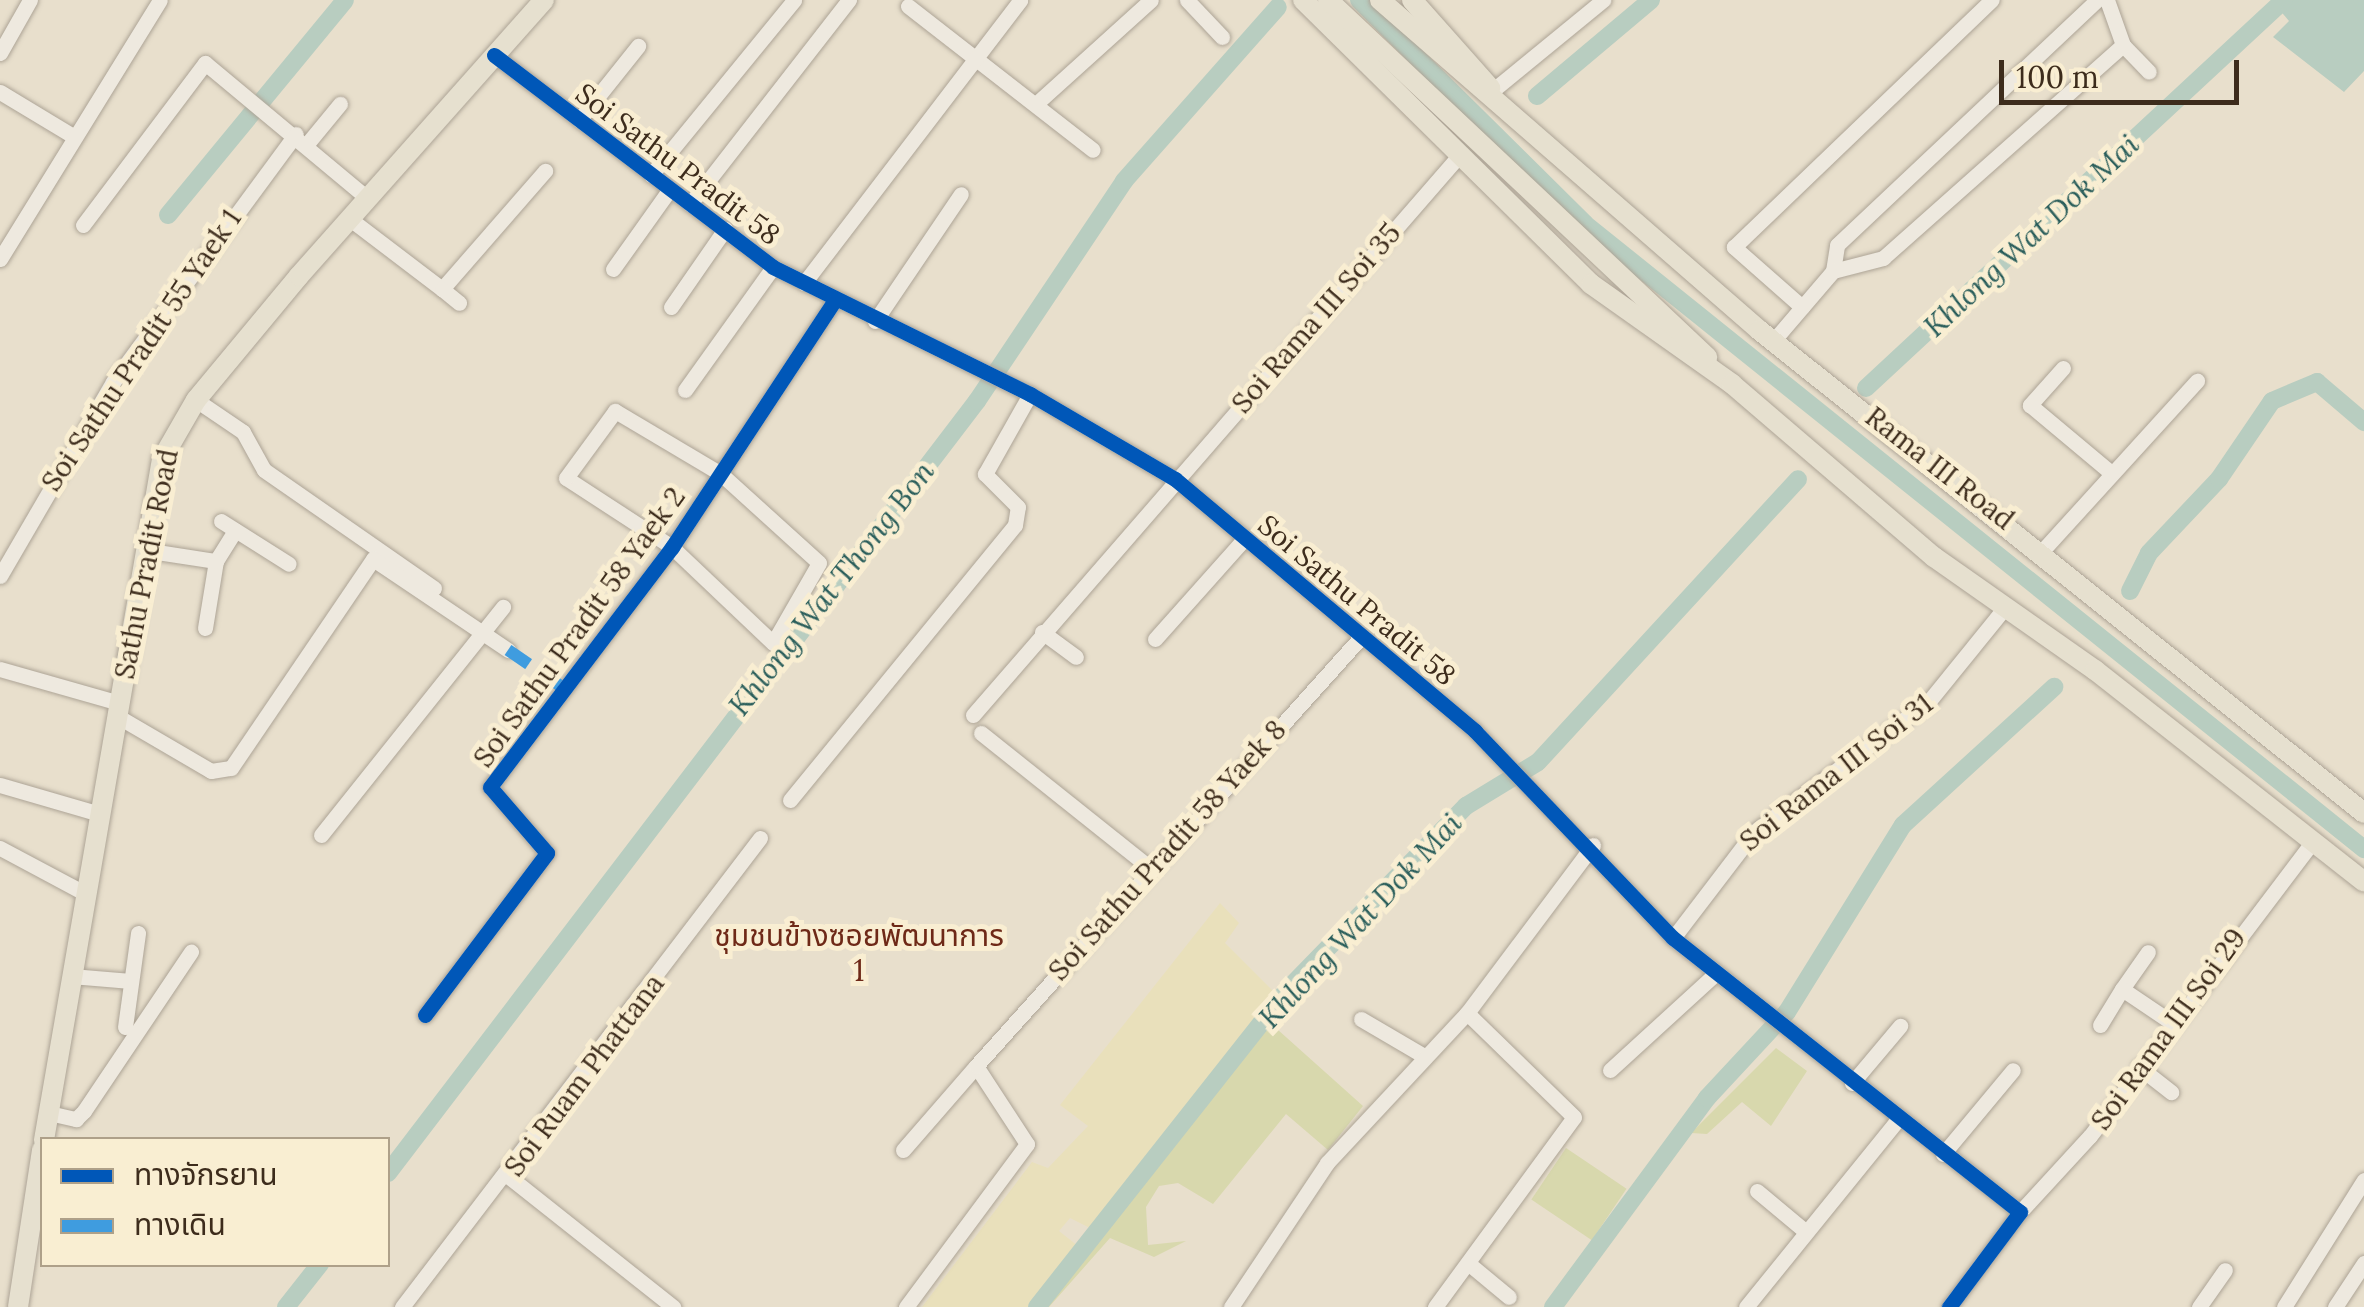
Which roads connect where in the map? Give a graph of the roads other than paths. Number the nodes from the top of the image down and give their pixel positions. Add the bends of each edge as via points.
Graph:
1 (30, 0) edge
2 (160, 0) edge
3 (544, 0) edge
4 (794, 0) edge
5 (848, 0) edge
6 (1020, 0) edge
7 (1151, 0) edge
8 (1186, 0) edge
9 (1303, 0) edge
10 (1328, 0) edge
11 (1380, 0) edge
12 (1412, 0) edge
13 (1603, 0) edge
14 (1992, 0) edge
15 (2097, 0) edge
16 (2118, 3) edge
17 (908, 6) dead end
18 (1222, 38) dead end
19 (2123, 45) junction
20 (638, 46) dead end
21 (0, 53) edge
22 (971, 53) junction
23 (494, 55) junction
24 (2150, 72) dead end
25 (1492, 91) junction
26 (0, 92) edge
27 (1038, 102) junction
28 (340, 104) dead end
29 (579, 120) junction
30 (1518, 121) junction
31 (73, 136) junction
32 (301, 139) junction
33 (1093, 150) dead end
34 (1457, 158) junction
35 (545, 171) dead end
36 (651, 175) junction
37 (670, 189) junction
38 (961, 194) dead end
39 (368, 198) junction
40 (690, 204) junction
41 (350, 218) junction
42 (84, 224) dead end
43 (725, 229) junction
44 (0, 259) edge
45 (773, 267) junction
46 (613, 269) dead end
47 (1833, 270) junction
48 (804, 283) junction
49 (442, 290) junction
50 (836, 300) junction
51 (459, 303) dead end
52 (671, 307) dead end
53 (1802, 307) junction
54 (875, 321) junction
55 (1774, 340) junction
56 (2063, 368) dead end
57 (2198, 381) dead end
58 (1732, 384) junction
59 (685, 390) dead end
60 (1030, 394) junction
61 (196, 400) junction
62 (2110, 472) junction
63 (721, 474) junction
64 (1175, 478) junction
65 (1244, 539) junction
66 (672, 547) junction
67 (144, 550) junction
68 (2043, 550) junction
69 (216, 561) junction
70 (288, 564) dead end
71 (0, 576) edge
72 (434, 588) dead end
73 (504, 607) dead end
74 (2003, 610) junction
75 (205, 628) dead end
76 (1042, 632) junction
77 (483, 633) junction
78 (1362, 636) junction
79 (1155, 639) dead end
80 (508, 650) dead end
81 (1076, 658) dead end
82 (0, 669) edge
83 (118, 710) junction
84 (972, 715) dead end
85 (981, 733) dead end
86 (0, 785) edge
87 (790, 800) dead end
88 (100, 814) junction
89 (2364, 814) edge
90 (320, 835) dead end
91 (760, 838) dead end
92 (2312, 842) junction
93 (1593, 845) junction
94 (0, 848) edge
95 (1150, 868) junction
96 (2362, 882) edge
97 (86, 894) junction
98 (138, 934) dead end
99 (1673, 938) junction
100 (190, 952) dead end
101 (2148, 952) dead end
102 (1715, 974) junction
103 (71, 976) junction
104 (131, 981) junction
105 (2122, 989) junction
106 (1466, 1013) junction
107 (425, 1015) dead end
108 (1360, 1019) dead end
109 (2172, 1022) junction
110 (2100, 1025) dead end
111 (1900, 1026) dead end
112 (125, 1027) dead end
113 (1424, 1056) junction
114 (976, 1066) junction
115 (2139, 1067) junction
116 (1610, 1070) dead end
117 (2013, 1070) dead end
118 (1852, 1083) junction
119 (2172, 1092) dead end
120 (49, 1113) junction
121 (1898, 1119) junction
122 (45, 1137) edge
123 (903, 1150) dead end
124 (1944, 1154) junction
125 (40, 1163) edge
126 (508, 1176) junction
127 (2364, 1180) edge
128 (1758, 1191) dead end
129 (2020, 1212) junction
130 (1805, 1231) junction
131 (1468, 1263) junction
132 (2364, 1263) edge
133 (2225, 1270) dead end
134 (1509, 1297) dead end
135 (18, 1307) edge
136 (402, 1307) edge
137 (673, 1307) edge
138 (906, 1307) edge
139 (1230, 1307) edge
140 (1435, 1307) edge
141 (1746, 1307) edge
142 (1949, 1307) edge
143 (2198, 1307) edge
144 (2284, 1307) edge
145 (2335, 1307) edge

1 - 21 street
2 - 31 street
3 - 23 main road, Sathu Pradit Road
4 - 36 street
5 - 40 street
6 - 22 street
7 - 27 street
8 - 18 street
9 - 34 main road
10 - 58 main road
11 - 30 main road, Rama III Road
12 - 25 main road, Rama III Road
13 - 25 street
14 - 53 street via 1734,248
15 - 47 street via 1837,245
16 - 19 street
17 - 22 street
19 - 24 street
19 - 47 street via 1883,258
20 - 29 street
22 - 27 street
22 - 48 street
23 - 29 street, Soi Sathu Pradit 58
23 - 39 main road, Sathu Pradit Road
25 - 30 main road, Rama III Road
26 - 31 street
27 - 33 street
28 - 32 street, Soi Sathu Pradit 55 Yaek 1
29 - 36 street, Soi Sathu Pradit 58
30 - 55 main road, Rama III Road
31 - 44 street
32 - 39 street
32 - 42 street via 211,66 197,66
32 - 71 street, Soi Sathu Pradit 55 Yaek 1 via 112,382
34 - 58 main road via 1591,284
34 - 64 street, Soi Rama III Soi 35
35 - 49 street
36 - 37 street, Soi Sathu Pradit 58
37 - 40 street, Soi Sathu Pradit 58
37 - 46 street
38 - 54 street
39 - 41 main road, Sathu Pradit Road
40 - 43 street, Soi Sathu Pradit 58
41 - 49 street
41 - 61 main road, Sathu Pradit Road
43 - 45 street, Soi Sathu Pradit 58
43 - 52 street
45 - 48 street, Soi Sathu Pradit 58
45 - 59 street
47 - 53 street
48 - 50 street, Soi Sathu Pradit 58
49 - 51 street
50 - 54 street, Soi Sathu Pradit 58
50 - 63 street, Soi Sathu Pradit 58 Yaek 2
53 - 55 street
54 - 60 street, Soi Sathu Pradit 58
55 - 68 main road, Rama III Road
56 - 62 street via 2030,405
57 - 62 street
58 - 74 main road
60 - 64 street, Soi Sathu Pradit 58
60 - 87 street via 986,474 1018,506 1015,526
61 - 67 main road, Sathu Pradit Road via 162,459
61 - 72 street via 243,432 264,470
62 - 68 street
63 - 66 street, Soi Sathu Pradit 58 Yaek 2
63 - 66 street via 609,410 565,472
63 - 66 street via 819,563 773,643
64 - 65 street, Soi Sathu Pradit 58
64 - 76 street, Soi Rama III Soi 35
65 - 78 street, Soi Sathu Pradit 58
65 - 79 street
66 - 107 street, Soi Sathu Pradit 58 Yaek 2 via 490,787 548,853
67 - 69 street
67 - 83 main road, Sathu Pradit Road
68 - 89 main road, Rama III Road
69 - 70 street via 228,525
69 - 75 street
73 - 77 street
74 - 92 main road via 2096,670
74 - 99 street, Soi Rama III Soi 31 via 1930,700 1754,832
76 - 81 street
76 - 84 street, Soi Rama III Soi 35
77 - 80 street
77 - 83 street via 373,559 231,768 212,771
77 - 90 street
78 - 93 street, Soi Sathu Pradit 58
78 - 95 street, Soi Sathu Pradit 58 Yaek 8
82 - 83 street
83 - 88 main road, Sathu Pradit Road
85 - 95 street
86 - 88 street
88 - 97 main road, Sathu Pradit Road
91 - 126 street, Soi Ruam Phattana
92 - 96 main road
92 - 109 street, Soi Rama III Soi 29
93 - 99 street, Soi Sathu Pradit 58
93 - 106 street
94 - 97 street
95 - 114 street, Soi Sathu Pradit 58 Yaek 8
97 - 103 main road, Sathu Pradit Road
98 - 104 street
99 - 102 street, Soi Sathu Pradit 58
100 - 120 street via 84,1110 76,1119
101 - 105 street
102 - 116 street
102 - 118 street, Soi Sathu Pradit 58
103 - 104 street
103 - 120 main road, Sathu Pradit Road
104 - 112 street
105 - 109 street
105 - 110 street
106 - 113 street
106 - 131 street via 1574,1117
108 - 113 street
109 - 115 street, Soi Rama III Soi 29
111 - 118 street
113 - 139 street via 1327,1163
114 - 123 street, Soi Sathu Pradit 58 Yaek 8
114 - 138 street via 1028,1144
115 - 119 street
115 - 129 street, Soi Rama III Soi 29
117 - 124 street
118 - 121 street, Soi Sathu Pradit 58
120 - 122 main road, Sathu Pradit Road
121 - 124 street, Soi Sathu Pradit 58
121 - 130 street
124 - 129 street, Soi Sathu Pradit 58
125 - 135 main road
126 - 136 street, Soi Ruam Phattana
126 - 137 street
127 - 144 street
128 - 130 street
129 - 142 street
130 - 141 street
131 - 134 street
131 - 140 street
132 - 145 street
133 - 143 street

